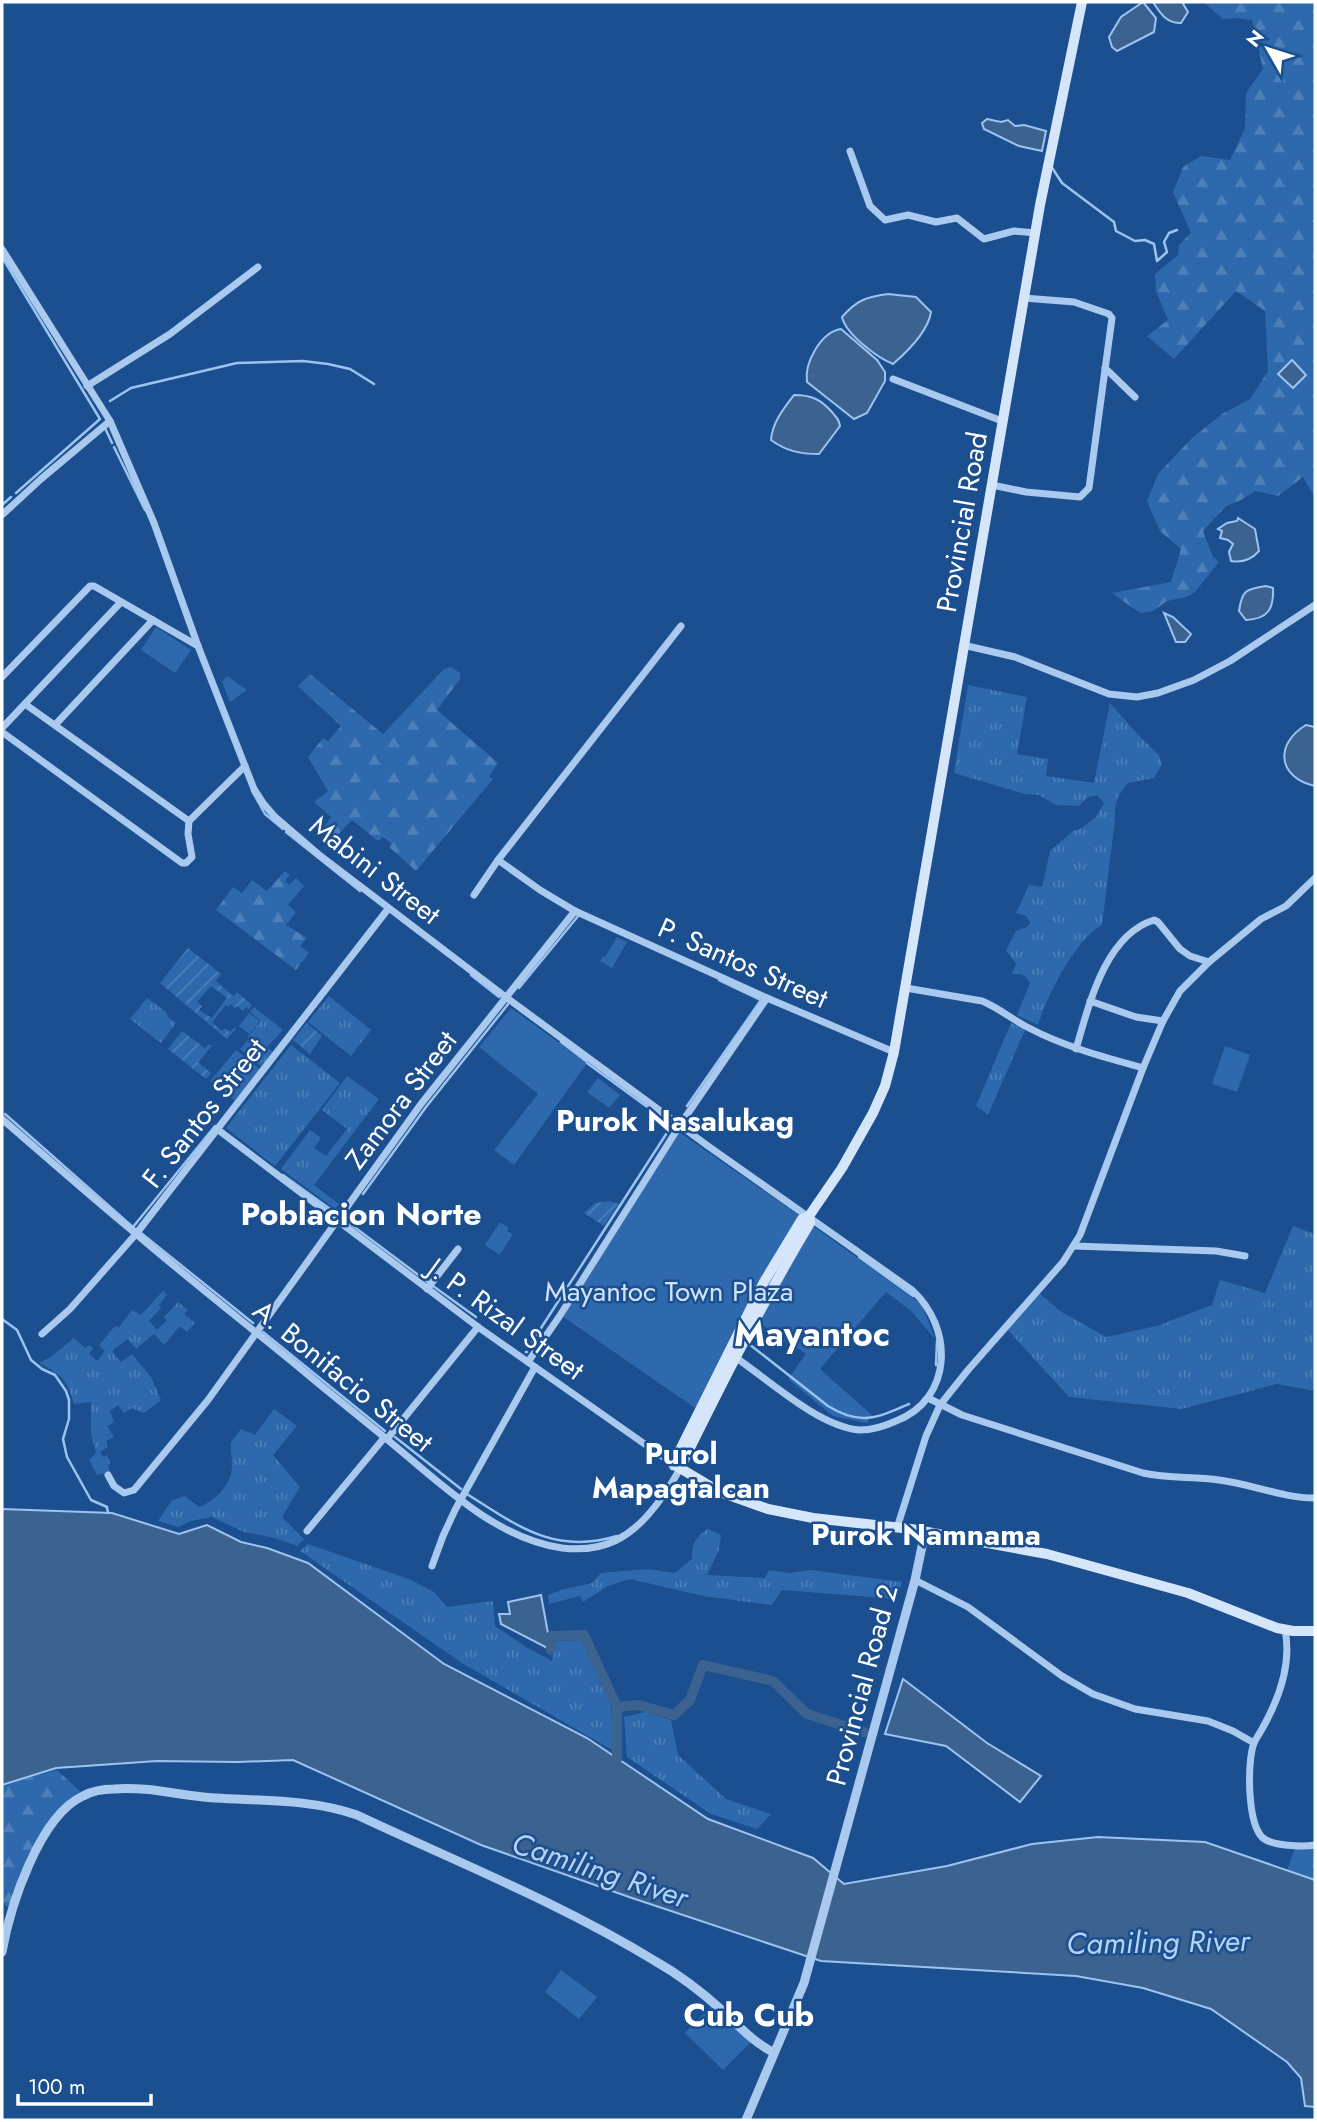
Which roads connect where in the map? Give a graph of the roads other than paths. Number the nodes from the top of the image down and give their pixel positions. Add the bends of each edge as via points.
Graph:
1 (1082, 2) edge
2 (850, 151) dead end
3 (1036, 233) junction
4 (2, 249) edge
5 (258, 267) dead end
6 (1024, 298) junction
7 (1105, 368) junction
8 (893, 379) dead end
9 (87, 386) junction
10 (1135, 397) dead end
11 (110, 421) junction
12 (1002, 421) junction
13 (992, 485) junction
14 (2, 515) edge
15 (121, 602) junction
16 (1315, 605) edge
17 (153, 620) junction
18 (681, 626) dead end
19 (963, 645) junction
20 (198, 646) junction
21 (2, 677) edge
22 (25, 704) junction
23 (55, 725) junction
24 (2, 730) edge
25 (244, 766) junction
26 (190, 821) junction
27 (498, 860) junction
28 (1315, 878) edge
29 (474, 895) dead end
30 (388, 909) junction
31 (575, 911) junction
32 (1209, 962) junction
33 (906, 988) junction
34 (507, 998) junction
35 (767, 998) junction
36 (1090, 1001) junction
37 (1163, 1021) junction
38 (1076, 1049) junction
39 (894, 1052) junction
40 (1143, 1068) junction
41 (2, 1119) edge
42 (680, 1125) junction
43 (218, 1129) junction
44 (809, 1216) junction
45 (337, 1220) junction
46 (136, 1234) junction
47 (1074, 1246) junction
48 (458, 1249) dead end
49 (1245, 1256) dead end
50 (428, 1289) junction
51 (478, 1327) junction
52 (257, 1333) junction
53 (42, 1334) dead end
54 (731, 1355) junction
55 (531, 1364) junction
56 (928, 1398) junction
57 (940, 1405) junction
58 (386, 1438) junction
59 (676, 1470) junction
60 (108, 1475) dead end
61 (1315, 1498) edge
62 (461, 1500) junction
63 (897, 1528) junction
64 (307, 1531) dead end
65 (925, 1532) junction
66 (432, 1566) dead end
67 (915, 1580) junction
68 (1285, 1630) junction
69 (1315, 1631) edge
70 (1254, 1743) junction
71 (1315, 1845) edge
72 (2, 1952) edge
73 (774, 2052) junction
74 (746, 2120) edge

1 - 3 main road, Provincial Road
2 - 3 street via 870,206 885,220 908,215 936,222 957,218 984,239 1014,231
3 - 6 main road, Provincial Road
4 - 9 street, Mabini Street
5 - 9 street via 170,334
6 - 7 street via 1074,302 1108,314 1112,318
6 - 12 main road, Provincial Road
7 - 10 street
7 - 13 street via 1085,494 1026,492
8 - 12 street
9 - 11 street, Mabini Street
11 - 14 street
11 - 20 street, Mabini Street via 154,523
12 - 13 main road, Provincial Road
13 - 19 main road, Provincial Road
15 - 17 street
15 - 21 street via 90,586
15 - 22 street
16 - 19 street via 1194,680 1137,697 1110,694 1015,657
17 - 20 street
17 - 23 street
18 - 27 street
19 - 33 main road, Provincial Road
20 - 25 street, Mabini Street
22 - 23 street
22 - 24 street
23 - 26 street
24 - 26 street via 182,863 192,857
25 - 26 street
25 - 30 street, Mabini Street via 275,817
27 - 29 street
27 - 31 street, P. Santos Street
28 - 32 street via 1286,906 1261,919
30 - 34 street, Mabini Street
30 - 43 street, F. Santos Street
31 - 34 street, Zamora Street
31 - 35 street, P. Santos Street
32 - 36 street via 1180,949 1158,922 1143,923 1112,954
32 - 37 street via 1180,991
33 - 38 street via 982,1001
33 - 39 main road, Provincial Road
34 - 42 street, Mabini Street
34 - 45 street, Zamora Street via 451,1064
35 - 39 street, P. Santos Street
35 - 42 street
36 - 37 street
36 - 38 street
37 - 40 street
38 - 40 street
39 - 44 main road, Provincial Road via 873,1113
40 - 47 street
41 - 46 street, A. Bonifacio Street
42 - 44 street, Mabini Street
42 - 55 street
43 - 45 street, J. P. Rizal Street
43 - 46 street, F. Santos Street
44 - 54 main road, Provincial Road via 810,1223 770,1281
44 - 56 street, Mabini Street via 927,1304 941,1352 937,1381
45 - 50 street, J. P. Rizal Street
45 - 52 street, Zamora Street
46 - 52 street, A. Bonifacio Street
46 - 53 street, F. Santos Street
47 - 49 street
47 - 57 street
48 - 50 street
50 - 51 street, J. P. Rizal Street
51 - 55 street, J. P. Rizal Street
51 - 58 street
52 - 58 street, A. Bonifacio Street
52 - 60 street, Zamora Street via 134,1490 119,1491
54 - 56 street via 809,1409 852,1429 900,1420 921,1408
54 - 59 main road, Provincial Road
55 - 59 street, J. P. Rizal Street
55 - 62 street
56 - 57 street
57 - 61 street via 1143,1474 1220,1480
57 - 63 street
58 - 62 street, A. Bonifacio Street
58 - 64 street
59 - 62 street, A. Bonifacio Street via 654,1509 634,1531 588,1549 552,1546 519,1535
59 - 63 main road via 768,1509
62 - 66 street
63 - 65 main road
65 - 67 street, Provincial Road 2
65 - 68 main road via 1092,1565 1197,1596
67 - 70 street via 968,1607 1093,1694 1135,1709 1208,1721
67 - 73 street, Provincial Road 2 via 804,1983
68 - 69 main road
68 - 70 street via 1286,1672
70 - 71 street via 1250,1799 1258,1831 1273,1843
72 - 73 street via 6,1924 40,1842 56,1817 84,1795 131,1788 302,1802 357,1815 566,1910 676,1974
73 - 74 street, Provincial Road 2

